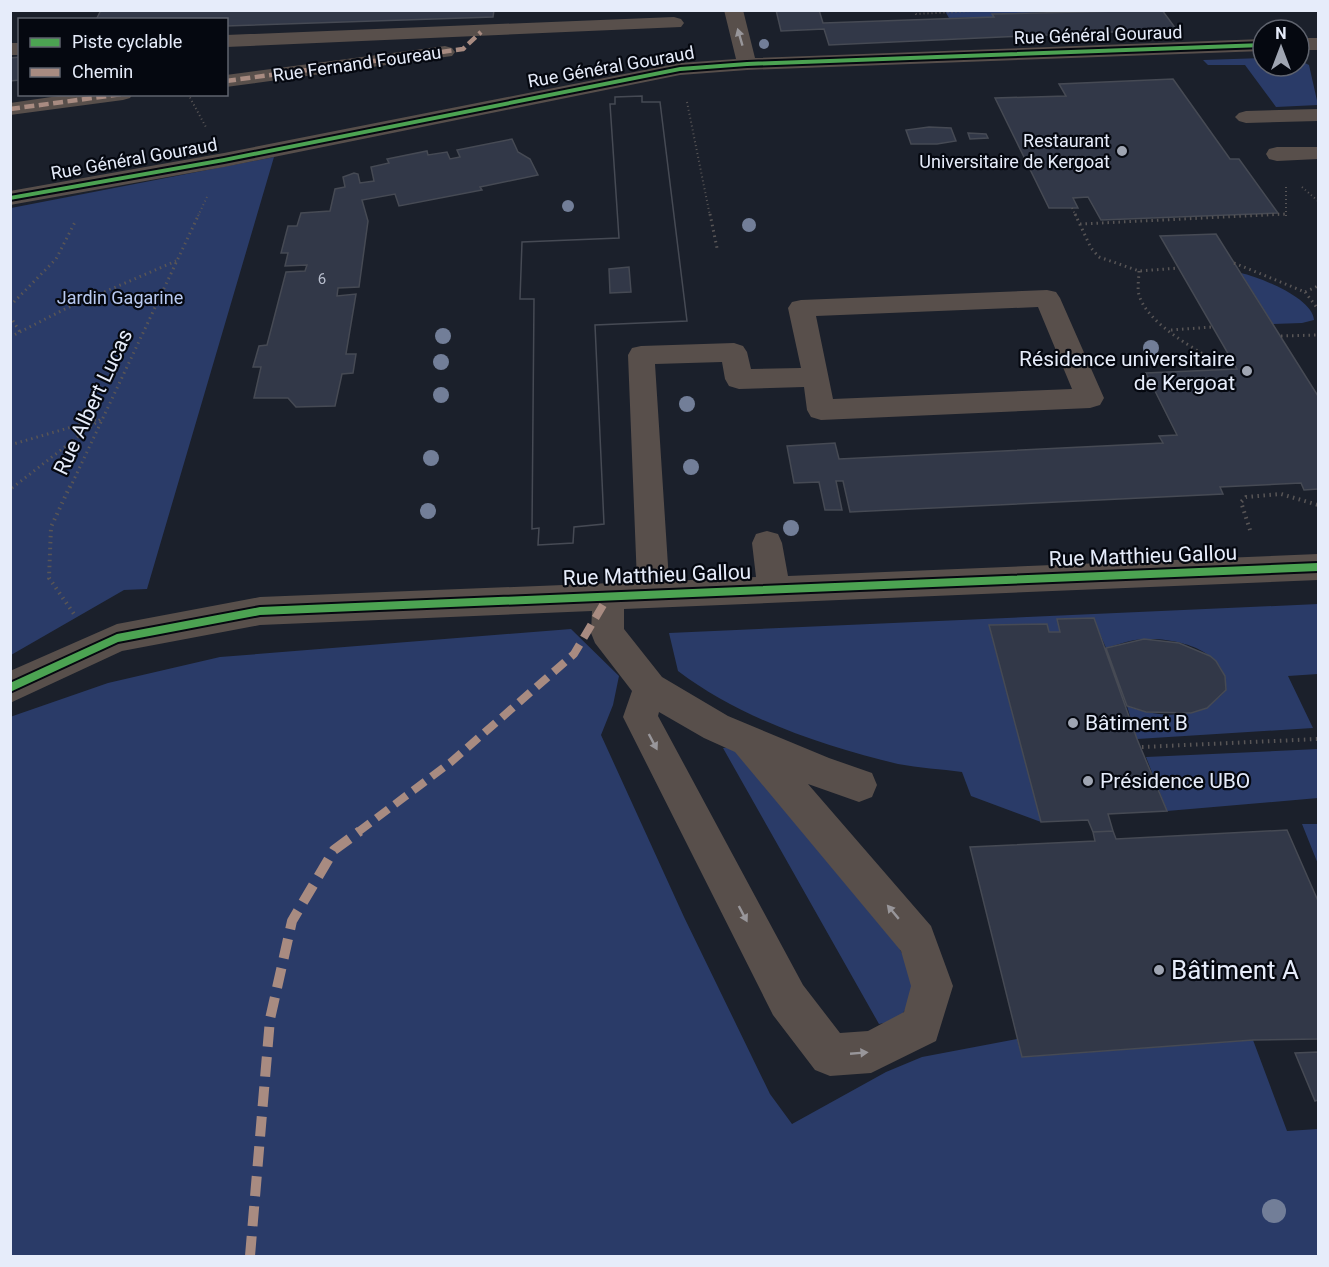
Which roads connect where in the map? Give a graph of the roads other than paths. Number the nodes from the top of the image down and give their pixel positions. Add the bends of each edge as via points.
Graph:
1 (733, 10) edge
2 (673, 17) edge
3 (481, 32) junction
4 (228, 41) edge
5 (1251, 45) edge
6 (1181, 48) junction
7 (747, 64) junction
8 (1197, 66) dead end
9 (680, 69) junction
10 (228, 81) edge
11 (108, 96) edge
12 (10, 109) edge
13 (1318, 115) edge
14 (1246, 117) dead end
15 (1318, 153) edge
16 (1277, 154) road end
17 (10, 198) edge
18 (816, 376) junction
19 (767, 543) dead end
20 (1318, 567) edge
21 (774, 588) junction
22 (654, 594) junction
23 (609, 595) junction
24 (10, 688) edge
25 (650, 688) junction
26 (748, 741) junction
27 (859, 785) dead end

7 -> 1 street
2 - 3 street
2 - 9 street
3 - 4 street
3 - 10 street, Rue Fernand Foureau via 463,49
5 - 6 street, Rue Général Gouraud
6 - 7 street, Rue Général Gouraud
6 - 8 street
7 - 9 street, Rue Général Gouraud
9 - 17 street, Rue Général Gouraud via 224,160
11 - 12 street
13 - 14 street
15 - 16 street
18 - 18 street via 801,308 1047,298 1090,398 821,410
18 - 22 street via 739,379 734,352 641,355
19 - 21 street
20 - 21 street, Rue Matthieu Gallou
21 - 22 street, Rue Matthieu Gallou
22 - 23 street, Rue Matthieu Gallou
23 - 24 street, Rue Matthieu Gallou via 260,611 117,638
23 - 25 street via 608,633
25 - 26 street
25 -> 26 street via 640,717 788,1000 830,1055 871,1052 921,1026 932,986 917,940
26 - 27 street

